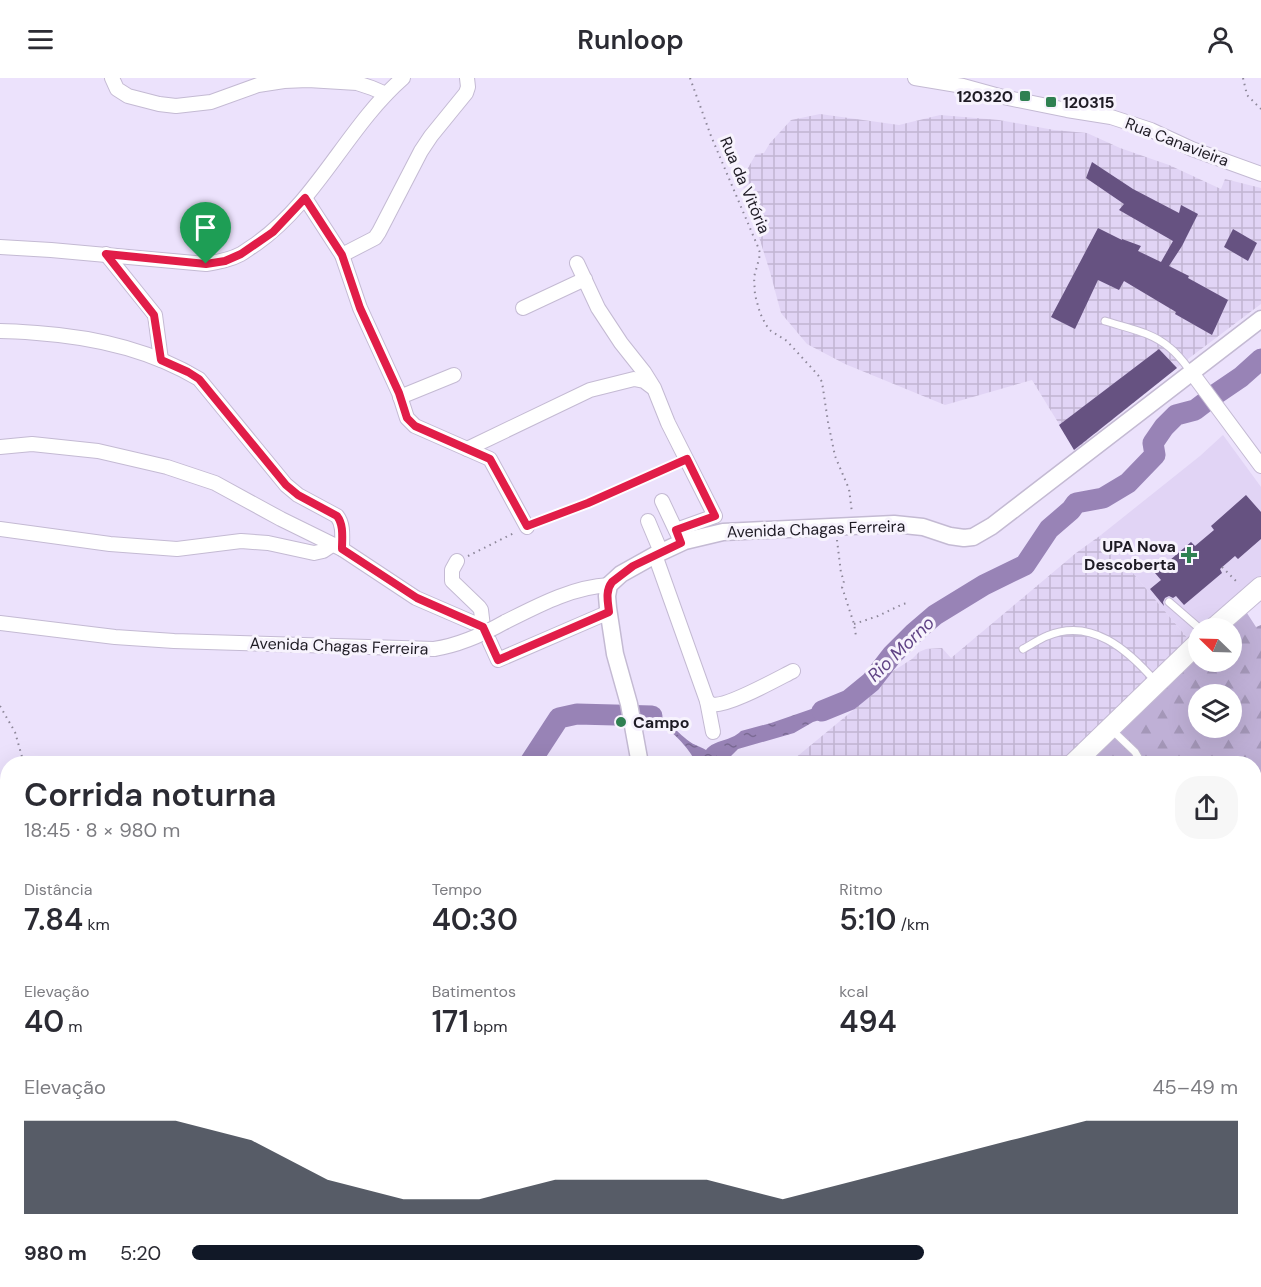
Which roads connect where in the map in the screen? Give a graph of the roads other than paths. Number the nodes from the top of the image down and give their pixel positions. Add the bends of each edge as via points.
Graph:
1 (112, 78) edge
2 (403, 78) edge
3 (467, 78) edge
4 (915, 78) edge
5 (386, 94) junction
6 (1261, 174) edge
7 (305, 198) junction
8 (0, 247) edge
9 (106, 254) junction
10 (342, 255) junction
11 (577, 263) dead end
12 (585, 279) junction
13 (523, 308) dead end
14 (1261, 319) edge
15 (1105, 321) dead end
16 (0, 331) edge
17 (161, 360) junction
18 (454, 375) dead end
19 (1195, 377) junction
20 (654, 388) junction
21 (400, 397) junction
22 (0, 447) edge
23 (467, 449) junction
24 (1261, 466) edge
25 (662, 501) dead end
26 (648, 521) dead end
27 (527, 526) road end
28 (0, 529) edge
29 (678, 537) junction
30 (337, 547) junction
31 (658, 553) junction
32 (457, 561) road end
33 (609, 585) junction
34 (1255, 592) edge
35 (1169, 602) dead end
36 (609, 612) junction
37 (1188, 618) edge
38 (1225, 618) edge
39 (0, 623) edge
40 (483, 627) junction
41 (1023, 649) dead end
42 (1188, 653) edge
43 (793, 671) dead end
44 (1157, 683) junction
45 (707, 700) junction
46 (1110, 728) junction
47 (713, 732) dead end
48 (639, 756) edge
49 (1081, 756) edge
50 (1137, 756) edge

1 - 5 street via 117,89 128,96 176,106 211,102 258,85 284,81 357,84
2 - 5 street
3 - 10 street via 466,93 421,151 375,238
4 - 6 street, Rua Canavieira via 1111,117
5 - 7 street
7 - 9 street via 273,232 225,261 206,264
7 - 10 street
8 - 9 street
9 - 17 street via 154,315
10 - 21 street via 360,308
11 - 12 street
12 - 13 street
12 - 20 street via 598,308
14 - 19 street, Avenida Chagas Ferreira
15 - 19 lane via 1158,339 1173,349
16 - 17 street via 95,339
17 - 30 street via 199,379 286,485 337,516 342,530
18 - 21 street
19 - 24 street
19 - 29 street, Avenida Chagas Ferreira via 973,537 950,536 906,524
20 - 23 street via 633,379 590,390
20 - 29 street via 715,516
21 - 23 street via 407,418 415,426
22 - 30 street via 32,444 98,452 167,467 215,483
23 - 27 street via 490,459
25 - 29 street
26 - 31 street
28 - 30 street via 177,549 242,541 314,553
29 - 31 street, Avenida Chagas Ferreira
30 - 40 street via 417,598
31 - 33 street, Avenida Chagas Ferreira
31 - 45 street
32 - 40 street via 452,581 481,610
33 - 36 street
33 - 39 street, Avenida Chagas Ferreira, bridge via 578,590 460,644 434,649 174,641
34 - 38 main road
35 - 37 lane
36 - 40 street via 498,660
36 - 48 street
41 - 44 lane via 1048,635 1073,630 1099,634 1141,664
42 - 44 main road
43 - 45 street via 729,701 714,704
44 - 46 main road
45 - 47 street
46 - 49 main road
46 - 50 lane

